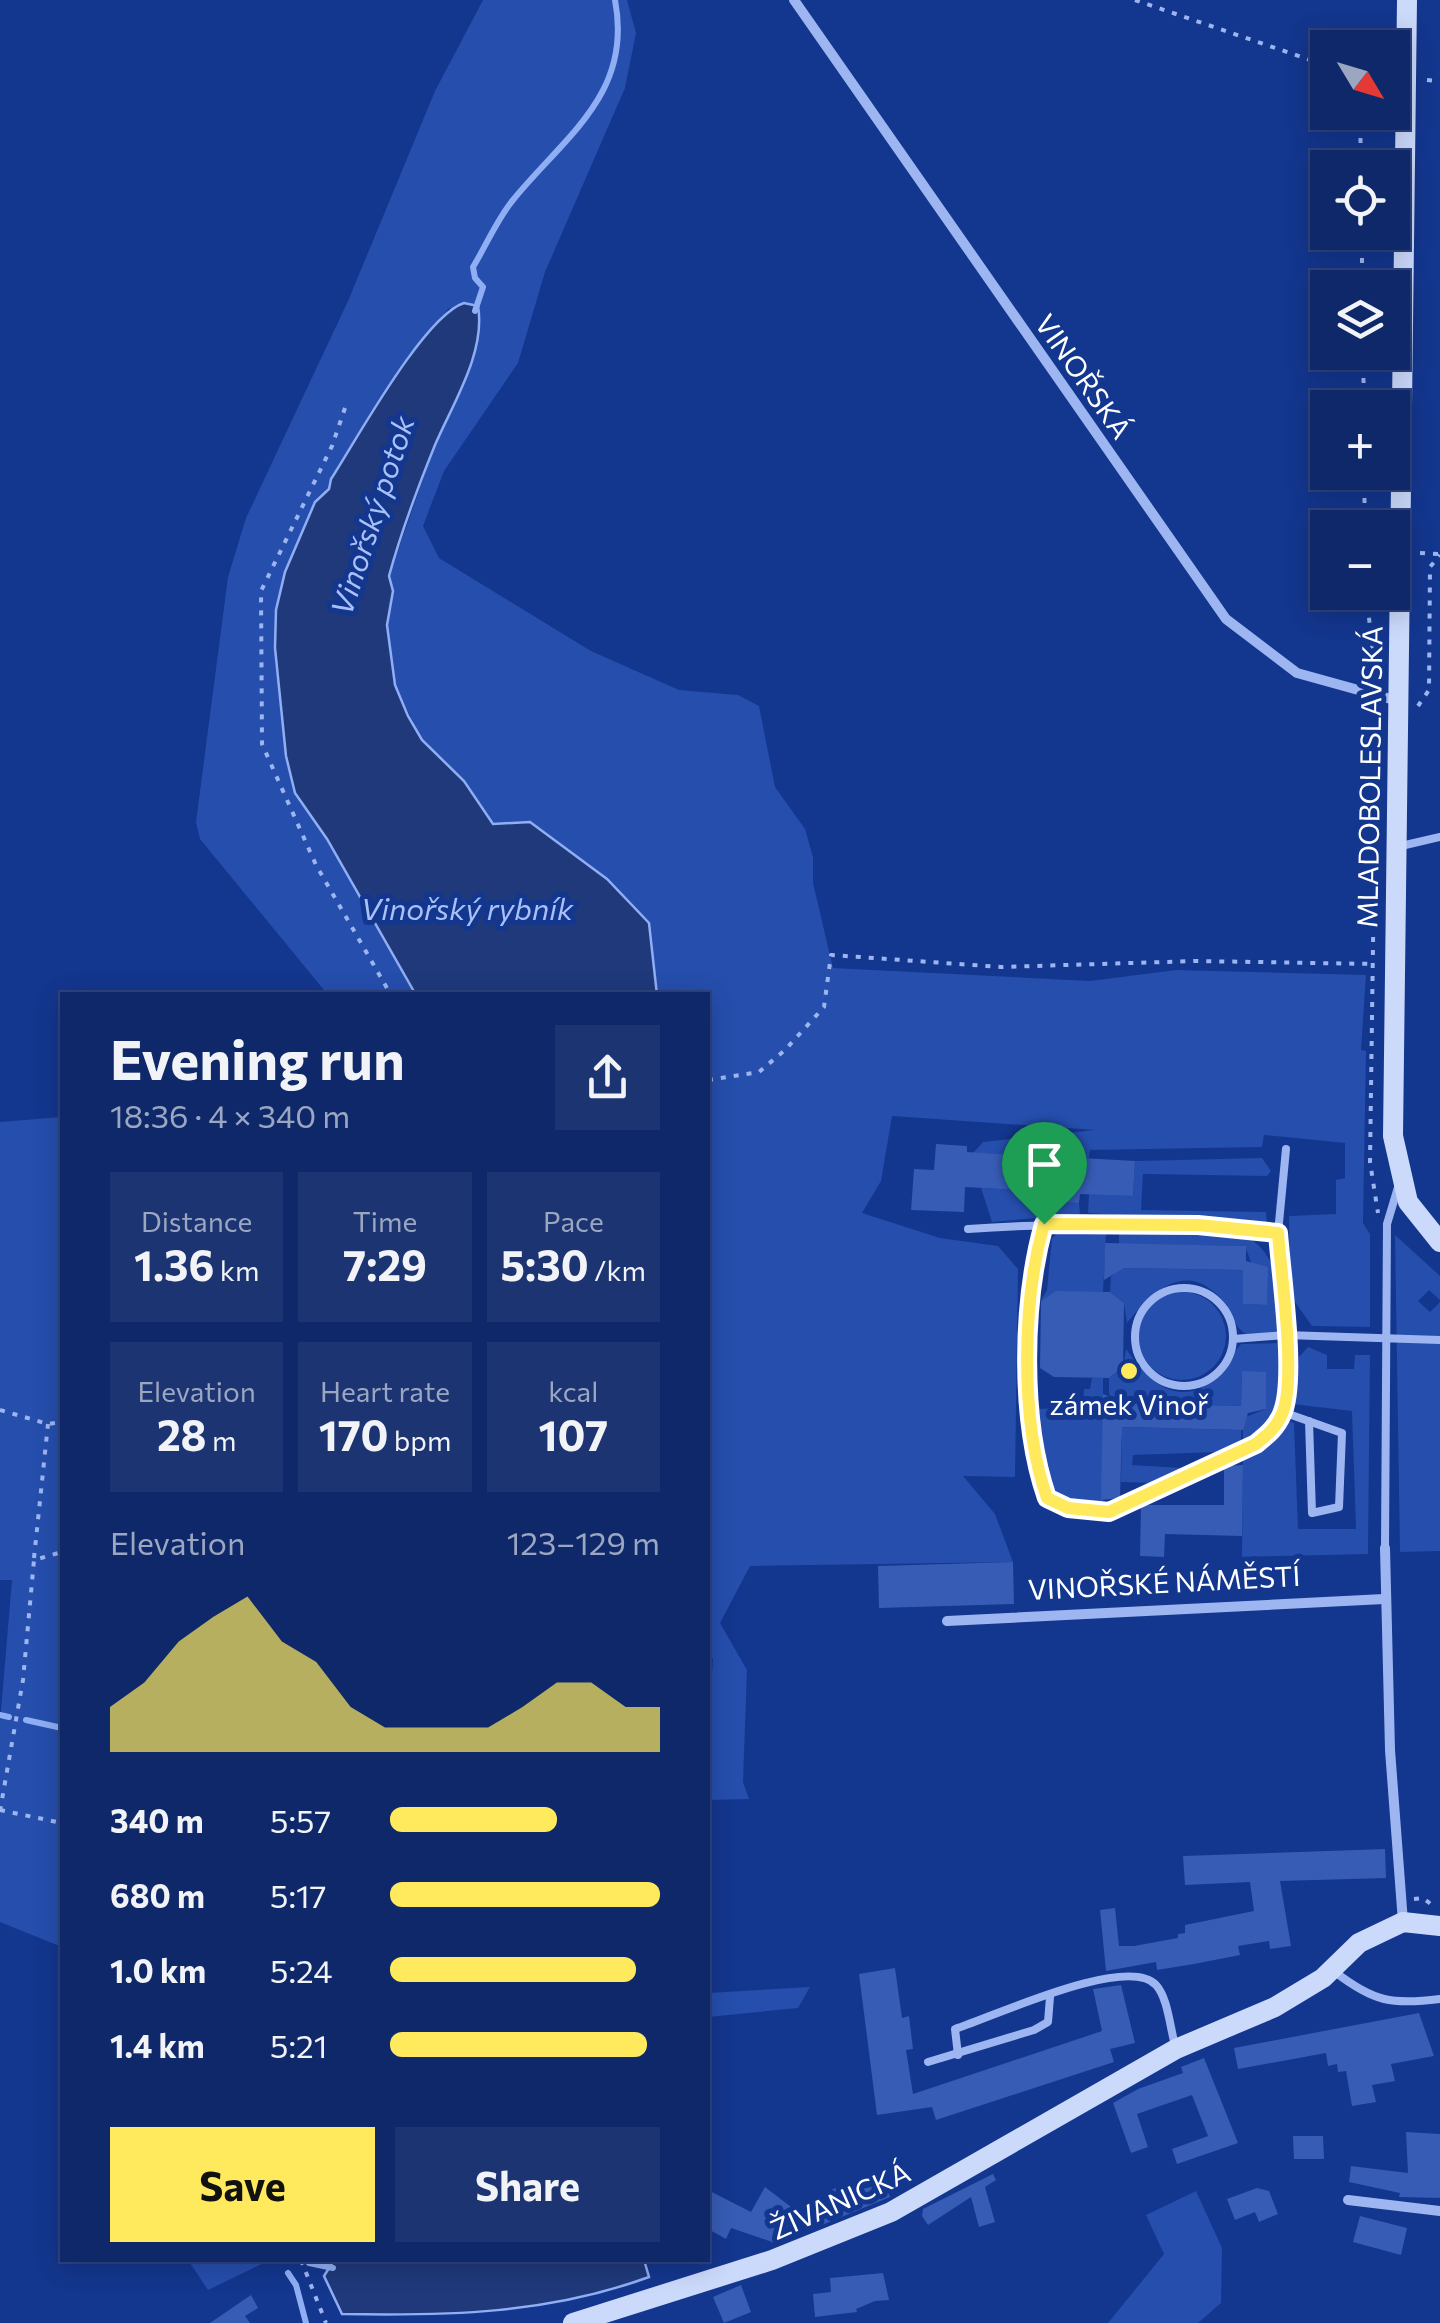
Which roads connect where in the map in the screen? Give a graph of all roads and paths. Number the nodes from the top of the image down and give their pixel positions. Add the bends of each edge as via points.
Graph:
1 (794, 0) edge
2 (1136, 0) edge
3 (1407, 0) edge
4 (1310, 60) edge
5 (1422, 80) dead end
6 (1440, 81) edge
7 (345, 408) dead end
8 (1440, 555) edge
9 (1368, 610) edge
10 (1375, 670) dead end
11 (1406, 705) junction
12 (1376, 728) dead end
13 (1440, 836) edge
14 (1396, 848) junction
15 (389, 992) edge
16 (710, 1080) edge
17 (1286, 1149) dead end
18 (1400, 1179) junction
19 (1044, 1224) junction
20 (968, 1229) dead end
21 (1278, 1233) junction
22 (1440, 1242) edge
23 (1285, 1335) junction
24 (1388, 1337) junction
25 (1233, 1339) junction
26 (1440, 1340) edge
27 (0, 1410) edge
28 (1283, 1412) junction
29 (1309, 1421) junction
30 (60, 1422) edge
31 (48, 1424) junction
32 (1385, 1548) joint
33 (60, 1553) edge
34 (34, 1560) junction
35 (1384, 1599) junction
36 (946, 1620) dead end
37 (0, 1810) edge
38 (60, 1823) edge
39 (1400, 1900) junction
40 (1440, 1912) edge
41 (1403, 1922) junction
42 (1440, 1926) edge
43 (1332, 1970) junction
44 (1050, 1997) junction
45 (1440, 1999) edge
46 (1176, 2050) junction
47 (958, 2055) junction
48 (928, 2062) dead end
49 (1348, 2200) dead end
50 (1440, 2211) edge
51 (303, 2262) edge
52 (326, 2323) edge
53 (572, 2323) edge

1 - 11 street, VINOŘSKÁ via 1226,619 1297,672
2 - 4 path
3 - 11 main road, MLADOBOLESLAVSKÁ
5 - 6 path
7 - 15 path via 261,590 262,744 316,865
8 - 11 path via 1430,567 1430,690
9 - 10 path
11 - 14 main road, MLADOBOLESLAVSKÁ
12 - 16 path via 1372,964 1000,967 831,955 824,1007 784,1050 759,1072
13 - 14 lane
14 - 18 main road, MLADOBOLESLAVSKÁ via 1393,1136
17 - 21 lane
18 - 22 main road, MLADOBOLESLAVSKÁ via 1408,1202
18 - 24 lane via 1387,1224
19 - 20 lane
19 - 21 lane
19 - 28 lane via 1034,1258 1028,1387 1047,1498 1068,1508 1109,1512 1256,1444
21 - 23 lane
23 - 24 lane
23 - 25 lane
23 - 28 lane
24 - 26 lane
24 - 32 lane
25 - 25 lane via 1214,1298 1186,1288 1156,1296 1138,1320 1135,1337 1146,1368 1175,1385 1207,1380 1221,1370
27 - 31 path
28 - 29 lane
29 - 29 lane via 1342,1433 1339,1507 1312,1513
30 - 31 path
31 - 34 path
32 - 35 street
33 - 34 path
34 - 37 path via 23,1680
35 - 36 street, VINOŘSKÉ NÁMĚSTÍ
35 - 39 street
37 - 38 path
39 - 40 path via 1424,1898
39 - 41 street
41 - 42 main road
41 - 43 main road via 1359,1943
43 - 45 lane via 1362,1994 1398,2005
43 - 46 main road via 1275,2008
44 - 46 lane via 1082,1981 1145,1976 1159,1988
44 - 47 lane via 1048,2022
44 - 47 lane via 956,2029
46 - 53 main road, ŽIVANICKÁ via 892,2212 772,2260
47 - 48 lane
49 - 50 street
51 - 52 path

